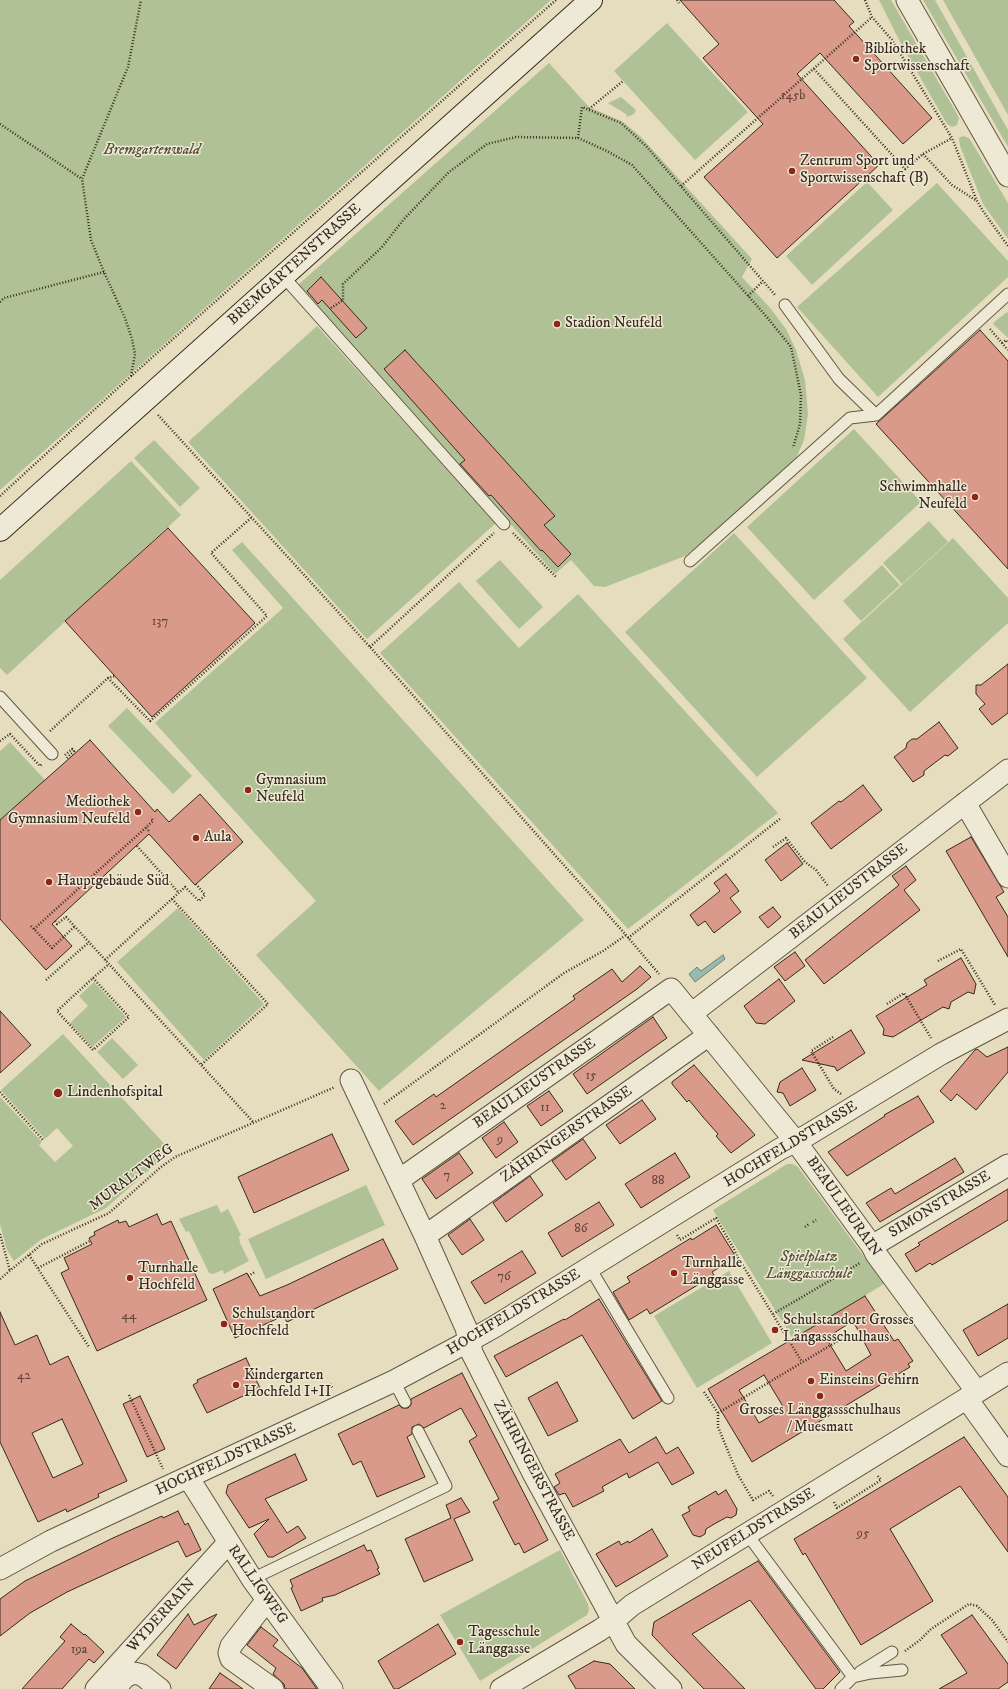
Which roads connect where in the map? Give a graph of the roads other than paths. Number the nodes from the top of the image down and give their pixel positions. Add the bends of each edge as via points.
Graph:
1 (591, 0) edge
2 (907, 0) edge
3 (1008, 176) edge
4 (283, 276) junction
5 (1008, 294) edge
6 (785, 305) road end
7 (876, 415) junction
8 (504, 524) road end
9 (0, 530) edge
10 (690, 560) dead end
11 (0, 697) edge
12 (52, 754) road end
13 (1008, 770) edge
14 (965, 803) junction
15 (1008, 877) edge
16 (671, 989) joint
17 (692, 1014) junction
18 (1003, 1015) edge
19 (709, 1035) junction
20 (351, 1080) road end
21 (796, 1142) junction
22 (1008, 1165) edge
23 (399, 1180) junction
24 (425, 1236) junction
25 (869, 1253) junction
26 (590, 1268) junction
27 (469, 1342) junction
28 (1008, 1373) edge
29 (394, 1381) junction
30 (972, 1396) junction
31 (668, 1398) dead end
32 (405, 1402) dead end
33 (418, 1430) dead end
34 (1008, 1456) edge
35 (188, 1478) junction
36 (747, 1534) junction
37 (228, 1543) junction
38 (0, 1569) edge
39 (252, 1580) junction
40 (267, 1600) junction
41 (613, 1621) junction
42 (892, 1652) dead end
43 (902, 1670) dead end
44 (853, 1677) junction
45 (96, 1689) edge
46 (115, 1689) edge
47 (160, 1689) edge
48 (273, 1689) edge
49 (332, 1689) edge
50 (501, 1689) edge
51 (671, 1689) edge
52 (841, 1689) edge

1 - 4 main road, BREMGARTENSTRASSE
2 - 3 street
4 - 8 lane
4 - 9 main road, BREMGARTENSTRASSE
5 - 7 lane
6 - 7 lane via 839,379
7 - 10 lane via 850,418
11 - 12 lane
13 - 14 street, BEAULIEUSTRASSE
14 - 15 street
14 - 17 street, BEAULIEUSTRASSE
16 - 17 street, BEAULIEURAIN
16 - 23 street, BEAULIEUSTRASSE
17 - 19 street, BEAULIEURAIN
18 - 21 street, HOCHFELDSTRASSE
19 - 21 street, BEAULIEURAIN
19 - 24 street, ZÄHRINGERSTRASSE
20 - 23 street, ZÄHRINGERSTRASSE
21 - 25 street, BEAULIEURAIN
21 - 26 street, HOCHFELDSTRASSE via 780,1149
22 - 25 street, SIMONSTRASSE
23 - 24 street, ZÄHRINGERSTRASSE
24 - 27 street, ZÄHRINGERSTRASSE via 466,1328
25 - 30 street, BEAULIEURAIN via 876,1254
26 - 27 street, HOCHFELDSTRASSE
26 - 31 lane
27 - 29 street, HOCHFELDSTRASSE
27 - 41 street, ZÄHRINGERSTRASSE via 472,1353 534,1475
28 - 30 street, NEUFELDSTRASSE
29 - 32 lane
29 - 35 street, HOCHFELDSTRASSE
30 - 34 street, BEAULIEURAIN
30 - 36 street, NEUFELDSTRASSE
33 - 39 lane via 446,1486
35 - 37 street, RALLIGWEG
35 - 38 street, HOCHFELDSTRASSE via 51,1541
36 - 41 street, NEUFELDSTRASSE via 632,1605
36 - 44 lane
37 - 39 street, RALLIGWEG
37 - 45 street, WYDERRAIN
39 - 40 street, RALLIGWEG
40 - 48 street via 231,1646 229,1653 231,1659
40 - 49 street, RALLIGWEG
41 - 50 street, NEUFELDSTRASSE
41 - 51 street, ZÄHRINGERSTRASSE via 626,1644
42 - 44 lane
43 - 44 lane
44 - 52 lane
46 - 47 street via 127,1675 134,1673

